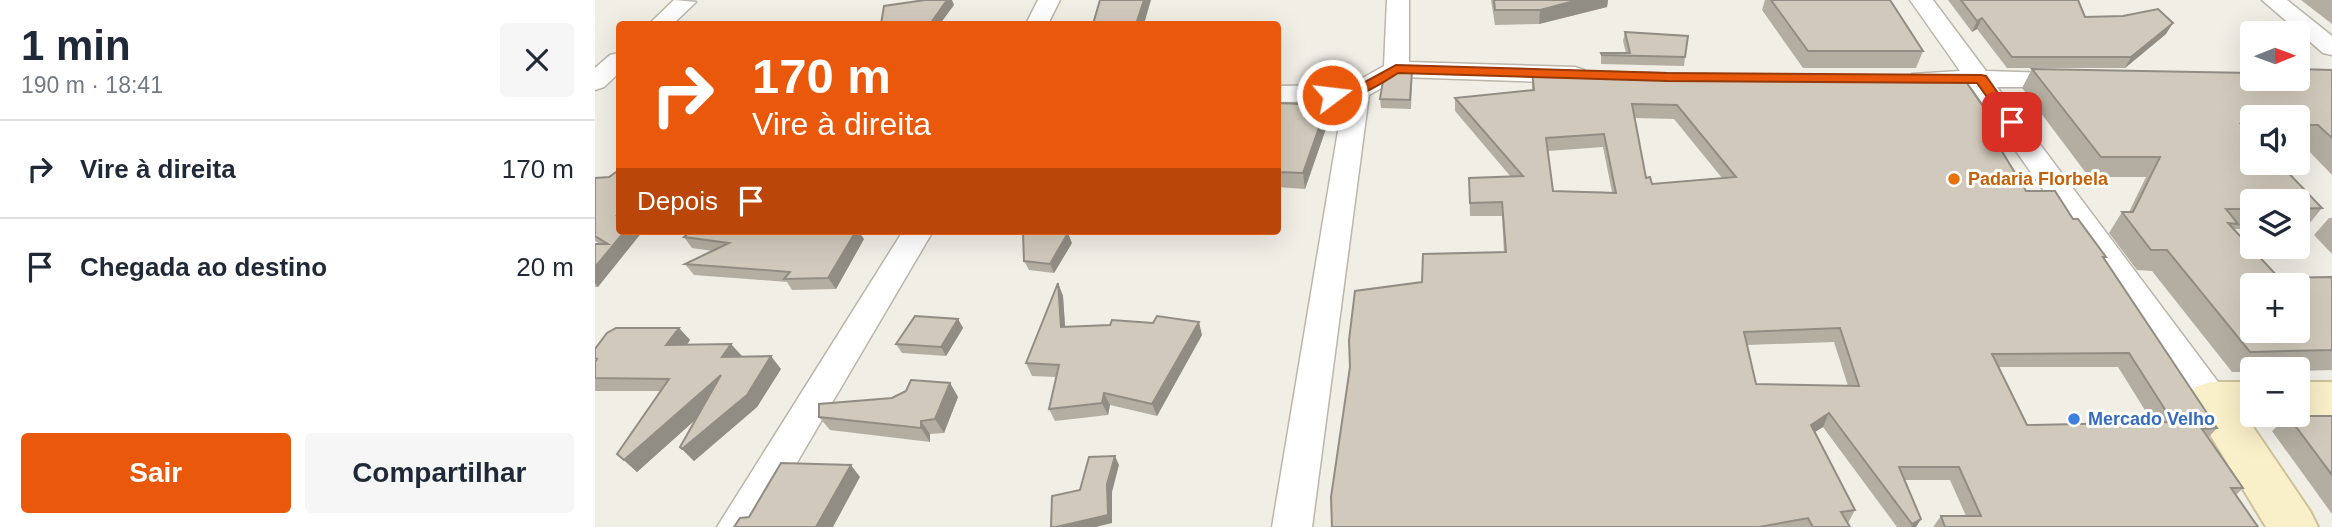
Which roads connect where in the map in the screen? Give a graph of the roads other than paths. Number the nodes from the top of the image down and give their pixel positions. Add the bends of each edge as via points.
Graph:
1 (1049, 0) edge
2 (1398, 0) edge
3 (1921, 0) edge
4 (2273, 0) edge
5 (685, 2) edge
6 (663, 21) edge
7 (1038, 21) edge
8 (2332, 48) edge
9 (616, 64) edge
10 (1396, 69) junction
11 (1599, 75) edge
12 (1903, 79) edge
13 (1981, 79) junction
14 (2089, 79) edge
15 (595, 83) edge
16 (616, 84) edge
17 (1357, 92) junction
18 (1281, 94) edge
19 (916, 235) edge
20 (2231, 400) edge
21 (2310, 400) edge
22 (2332, 400) edge
23 (737, 527) edge
24 (1292, 527) edge
25 (2293, 527) edge

1 - 7 street
2 - 10 street
3 - 13 street
4 - 8 street
5 - 6 street
9 - 15 street
10 - 11 street
10 - 17 street
12 - 13 street
13 - 14 street
13 - 20 street
15 - 16 street
17 - 18 street
17 - 24 street
19 - 23 street
20 - 25 main road
21 - 22 main road

